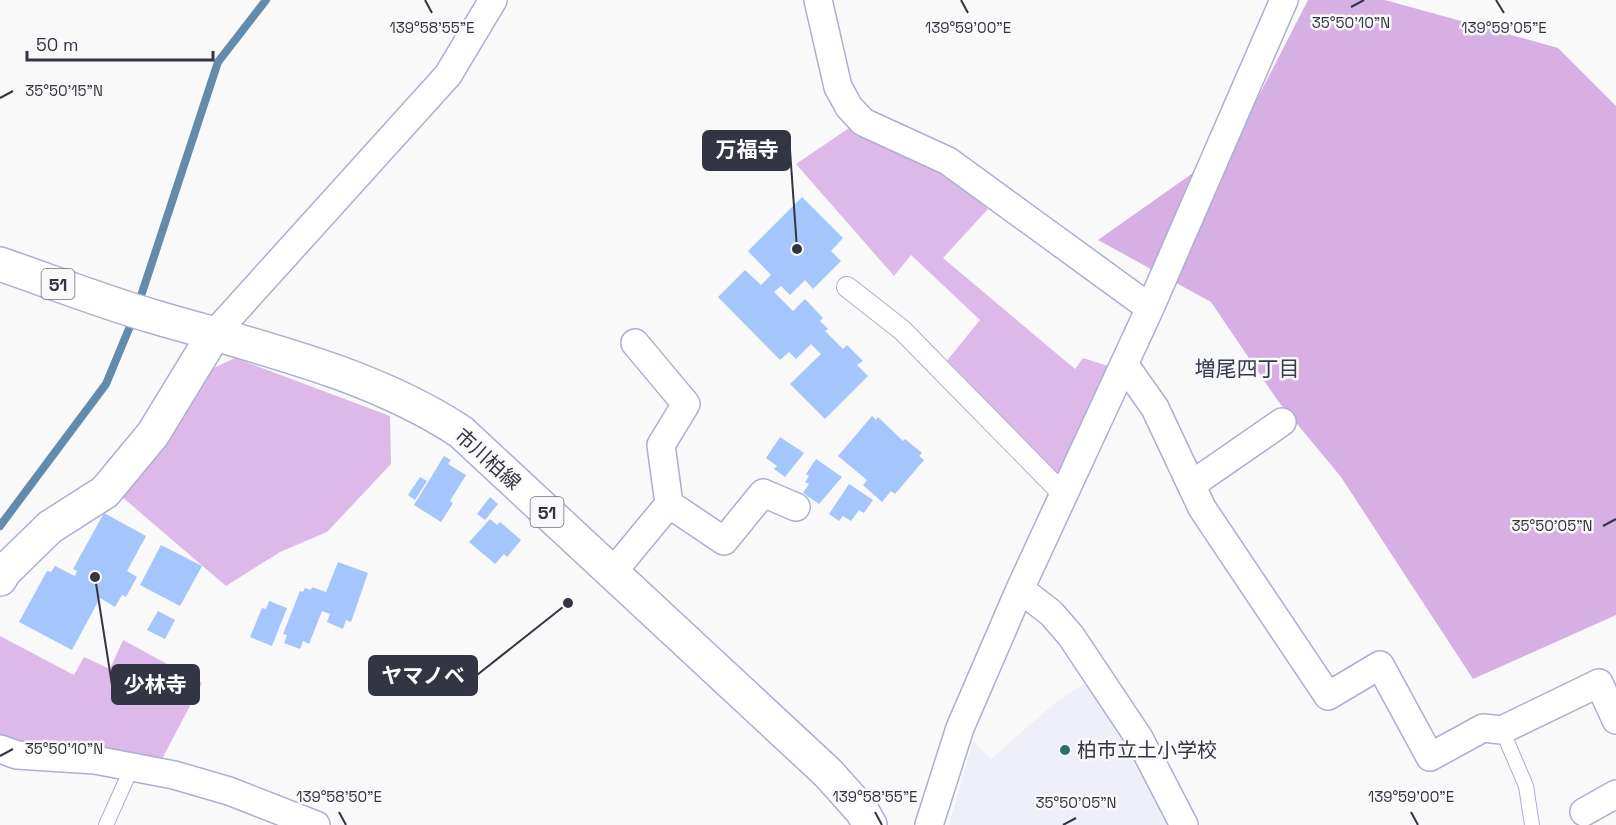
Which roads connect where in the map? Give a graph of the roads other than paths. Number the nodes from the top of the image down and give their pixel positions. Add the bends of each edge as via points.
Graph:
1 (493, 0) edge
2 (818, 0) edge
3 (1284, 0) edge
4 (0, 264) edge
5 (847, 287) dead end
6 (1150, 308) junction
7 (214, 334) junction
8 (634, 343) dead end
9 (1124, 363) junction
10 (1282, 422) dead end
11 (1191, 485) junction
12 (1064, 495) junction
13 (669, 504) junction
14 (796, 507) dead end
15 (612, 573) junction
16 (0, 579) edge
17 (1020, 589) junction
18 (1616, 720) edge
19 (1502, 730) junction
20 (0, 749) edge
21 (132, 767) junction
22 (1616, 794) edge
23 (1584, 812) dead end
24 (106, 825) edge
25 (316, 825) edge
26 (870, 825) edge
27 (929, 825) edge
28 (1184, 825) edge
29 (1532, 825) edge

1 - 7 street via 448,75
2 - 6 street via 838,87 863,122 948,161
3 - 6 street
4 - 7 main road, 市川柏線 / 51
5 - 12 street via 902,330
6 - 9 street
7 - 15 main road, 市川柏線 / 51 via 373,385 425,408 461,432
7 - 16 main road via 153,434 105,492 50,527
8 - 13 street via 686,404 662,445
9 - 11 street via 1155,408
9 - 12 street
10 - 11 street
11 - 19 street via 1202,508 1328,696 1380,665 1430,757 1483,728
12 - 17 street
13 - 14 street via 724,541 763,493
13 - 15 street
15 - 26 main road, 市川柏線 / 51 via 828,773
17 - 27 street via 960,728
17 - 28 street via 1071,636 1139,738
18 - 19 street via 1599,683
19 - 29 lane via 1526,786
20 - 21 street via 17,755 95,760
21 - 24 lane
21 - 25 street via 229,791
22 - 23 street

